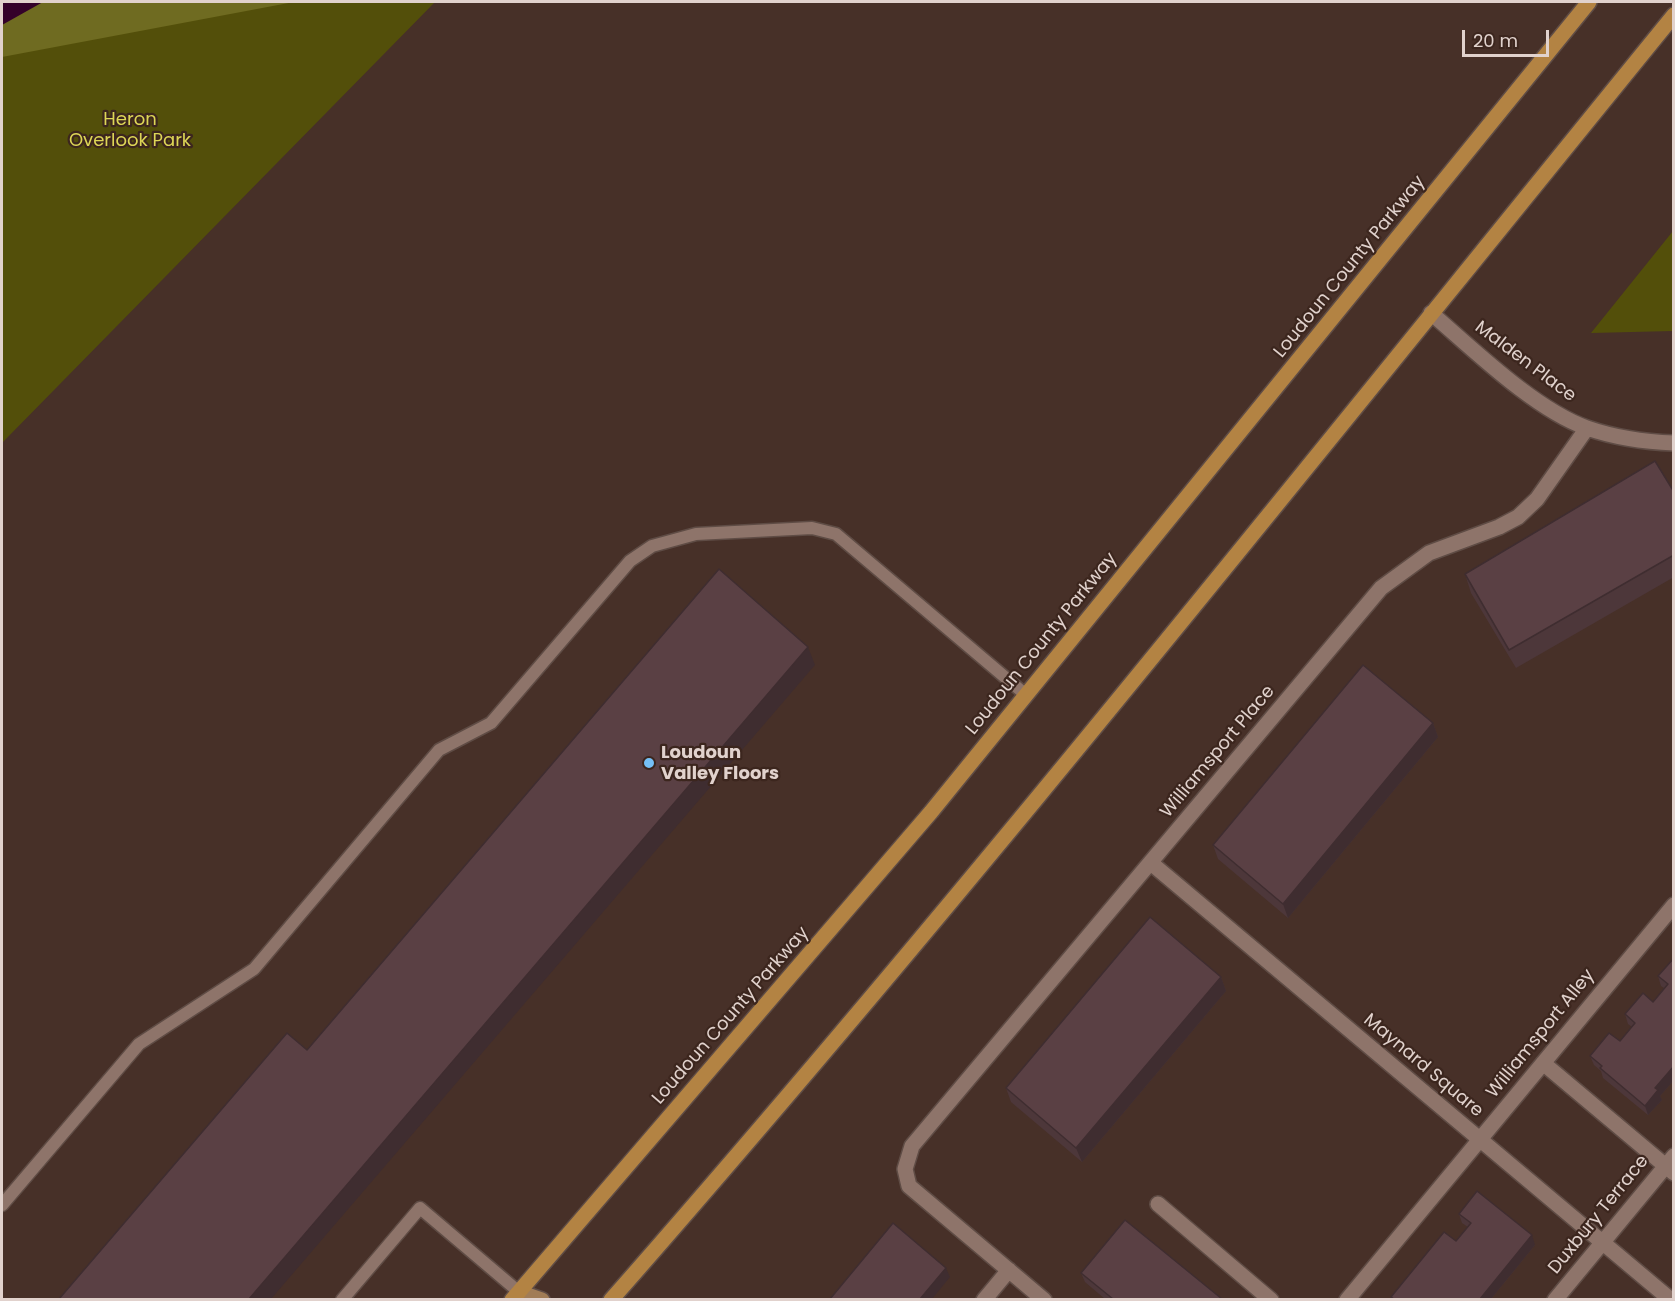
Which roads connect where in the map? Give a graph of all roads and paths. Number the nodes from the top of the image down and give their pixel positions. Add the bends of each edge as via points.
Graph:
1 (1589, 2) edge
2 (1674, 15) edge
3 (1431, 313) junction
4 (1587, 428) junction
5 (1674, 443) edge
6 (1026, 695) junction
7 (1151, 863) junction
8 (1674, 905) edge
9 (1543, 1063) junction
10 (1480, 1139) junction
11 (1671, 1165) edge
12 (1158, 1204) dead end
13 (2, 1205) edge
14 (1602, 1242) junction
15 (1009, 1270) junction
16 (518, 1297) edge
17 (342, 1299) edge
18 (542, 1299) edge
19 (611, 1299) edge
20 (984, 1299) edge
21 (1044, 1299) edge
22 (1271, 1299) edge
23 (1347, 1299) edge
24 (1555, 1299) edge
25 (1671, 1299) edge

1 - 6 main road, Loudoun County Parkway
2 - 3 main road
3 - 4 street, Malden Place via 1549,408
3 - 19 main road via 1146,668 867,1002
4 - 5 street, Malden Place
4 - 7 street, Williamsport Place via 1543,491 1518,517 1429,553 1381,588
6 - 13 lane via 836,534 812,528 696,534 652,546 630,561 491,723 439,750 254,969 139,1044
6 - 16 main road, Loudoun County Parkway
7 - 10 street, Maynard Square
7 - 15 street, Williamsport Place via 912,1146 905,1169 909,1186
8 - 9 street, Williamsport Alley
9 - 10 street, Williamsport Alley
9 - 11 street
10 - 14 street, Maynard Square
10 - 23 street, Williamsport Alley
11 - 14 street, Duxbury Terrace
12 - 22 street
14 - 24 street, Duxbury Terrace
14 - 25 street, Maynard Square
15 - 20 street
15 - 21 street
16 - 17 lane via 420,1208
16 - 18 street

